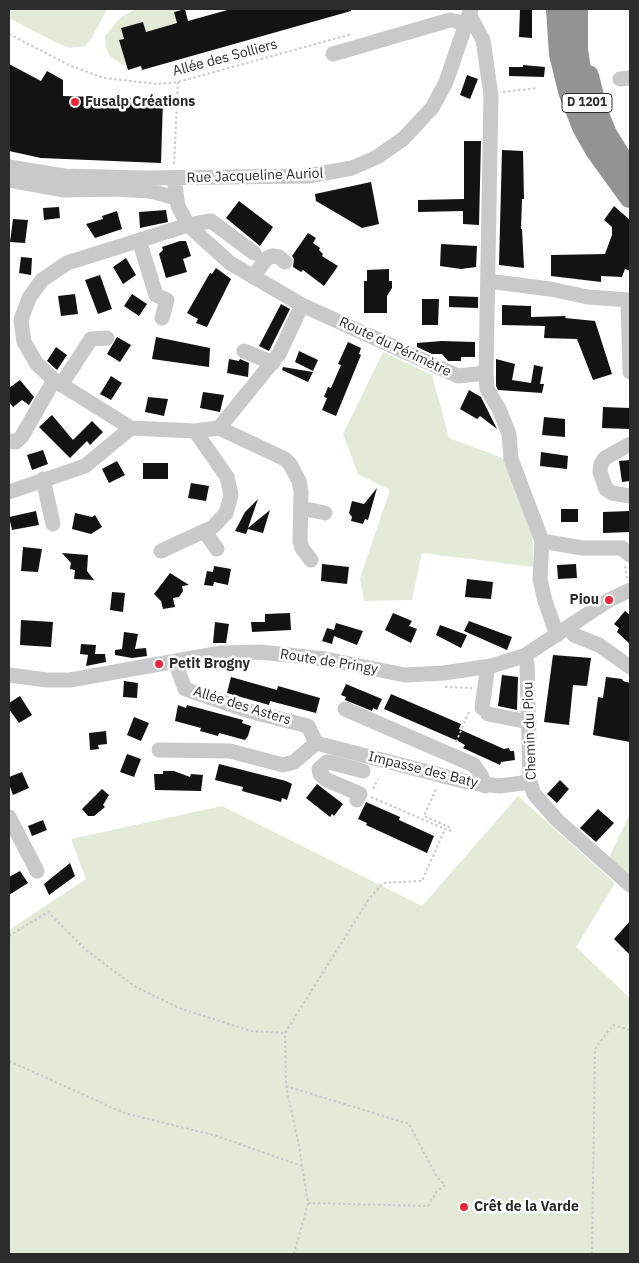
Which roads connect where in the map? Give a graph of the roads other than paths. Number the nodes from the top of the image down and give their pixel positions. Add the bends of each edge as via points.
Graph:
1 (557, 9) edge
2 (577, 9) edge
3 (585, 9) edge
4 (467, 19) edge
5 (332, 54) dead end
6 (9, 166) edge
7 (630, 173) edge
8 (174, 178) junction
9 (9, 180) edge
10 (630, 187) edge
11 (630, 197) edge
12 (176, 198) junction
13 (188, 225) junction
14 (139, 240) junction
15 (254, 254) dead end
16 (285, 262) dead end
17 (253, 277) junction
18 (488, 281) junction
19 (629, 301) edge
20 (302, 305) junction
21 (162, 318) dead end
22 (107, 338) dead end
23 (244, 351) dead end
24 (273, 363) junction
25 (630, 372) edge
26 (486, 373) junction
27 (58, 383) junction
28 (131, 428) junction
29 (219, 428) junction
30 (194, 430) junction
31 (16, 438) edge
32 (630, 444) edge
33 (43, 479) junction
34 (9, 492) edge
35 (630, 496) edge
36 (301, 508) junction
37 (326, 513) dead end
38 (53, 524) dead end
39 (204, 531) junction
40 (542, 541) junction
41 (217, 549) dead end
42 (160, 551) dead end
43 (630, 555) edge
44 (311, 560) dead end
45 (630, 590) edge
46 (563, 631) junction
47 (524, 656) junction
48 (175, 662) junction
49 (484, 667) junction
50 (630, 668) edge
51 (9, 675) edge
52 (345, 709) dead end
53 (529, 722) junction
54 (316, 744) junction
55 (159, 750) dead end
56 (363, 771) dead end
57 (530, 782) junction
58 (485, 786) junction
59 (361, 797) road end
60 (9, 817) edge
61 (37, 871) dead end
62 (630, 885) edge

1 - 11 highway via 560,54 569,91 596,150
2 - 10 highway, D 1201 via 577,50 584,94 610,158
3 - 7 highway, D 1201 via 590,88 606,134
4 - 5 street via 450,20
4 - 8 street, Rue Jacqueline Auriol via 446,82 432,108 403,139 377,157 352,168 322,175
4 - 18 street via 478,30 496,94
6 - 8 street, Rue Jacqueline Auriol via 64,176
8 - 12 street, Route du Périmètre
9 - 12 street via 64,190 112,188 150,191
12 - 13 street, Route du Périmètre
13 - 14 street
13 - 15 street via 211,221
13 - 17 street, Route du Périmètre via 230,263
14 - 21 street via 156,295 167,300
14 - 27 street via 67,262 42,280 29,298 22,320 24,342 37,364
16 - 17 street via 272,256
17 - 20 street, Route du Périmètre
18 - 19 street
18 - 26 street
19 - 25 street
20 - 24 street
20 - 26 street, Route du Périmètre via 458,376
22 - 27 street via 91,339
23 - 24 street
24 - 29 street
26 - 40 street via 488,389 509,434 512,459
27 - 28 street
27 - 31 street
28 - 30 street
28 - 33 street via 85,466
29 - 30 street
29 - 36 street via 290,464 299,481
30 - 39 street via 227,477 231,495 226,514
32 - 35 street via 605,458 600,472 606,489
33 - 34 street
33 - 38 street
36 - 37 street
36 - 44 street via 300,541
39 - 41 street
39 - 42 street
40 - 43 street via 582,548 622,548
40 - 46 street via 540,579 545,601
45 - 46 street, Route de Pringy
46 - 47 street, Route de Pringy
46 - 50 street via 599,645
47 - 49 street, Route de Pringy
47 - 53 street, Chemin du Piou
48 - 49 street, Route de Pringy via 221,653 260,652 324,659 405,675
48 - 51 street, Route de Pringy via 70,680
48 - 54 street, Allée des Asters via 184,688 249,711 308,726
49 - 53 street via 487,672 485,711
52 - 58 street via 474,765
53 - 57 street, Chemin du Piou
54 - 55 street via 294,762 283,765 230,751
54 - 58 street, Impasse des Baty
56 - 59 street via 333,762 327,762 319,769 327,780
57 - 58 street, Impasse des Baty
57 - 62 street, Chemin du Piou via 534,794 546,809
60 - 61 street

